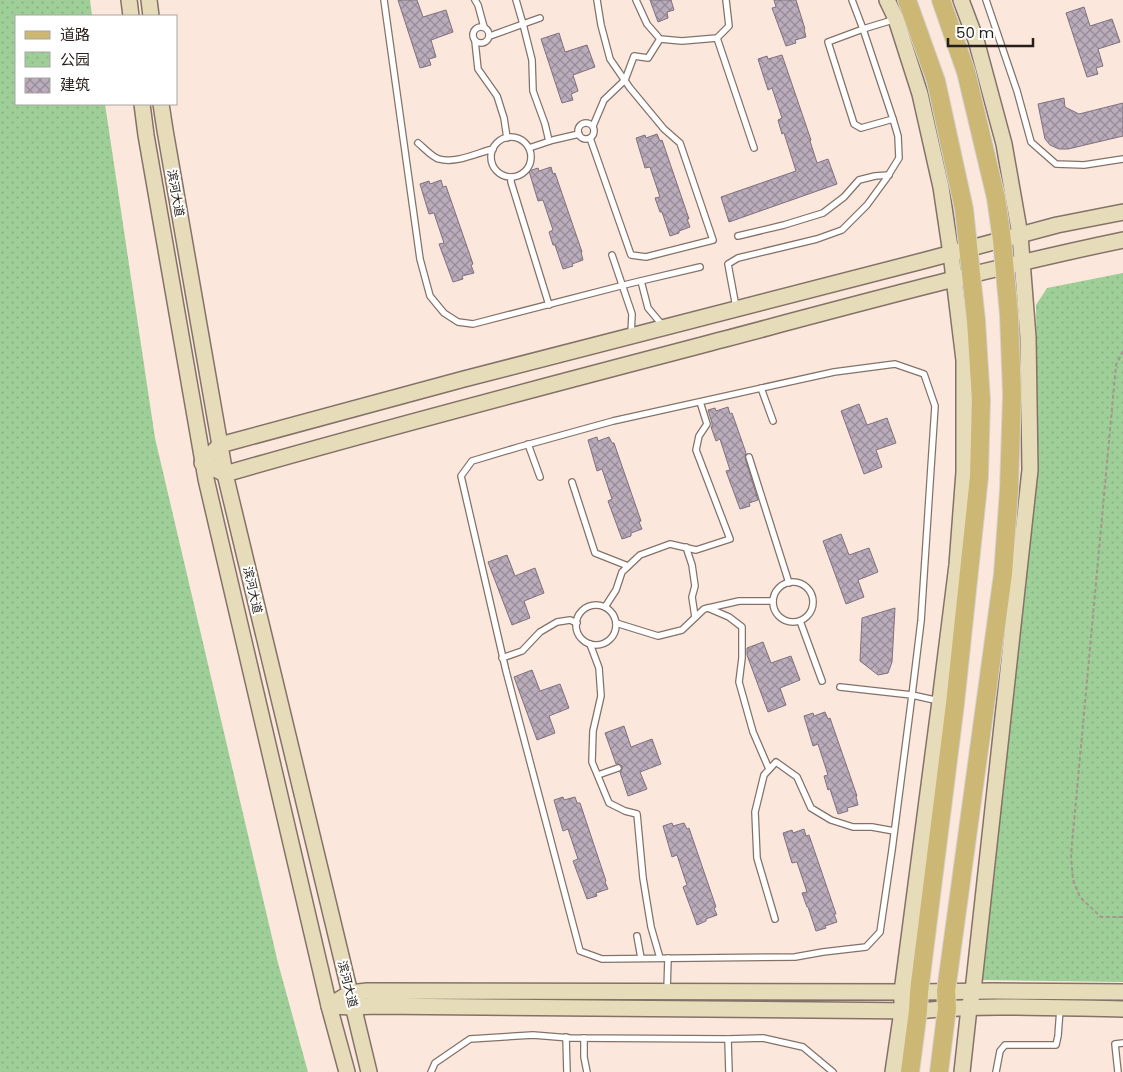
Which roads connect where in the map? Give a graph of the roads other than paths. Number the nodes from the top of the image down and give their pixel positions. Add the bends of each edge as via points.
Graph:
1 (129, 0) edge
2 (149, 0) edge
3 (384, 0) edge
4 (475, 0) edge
5 (516, 0) edge
6 (597, 0) edge
7 (636, 0) edge
8 (726, 0) edge
9 (852, 0) edge
10 (888, 0) edge
11 (907, 0) edge
12 (941, 0) edge
13 (961, 0) edge
14 (986, 0) edge
15 (131, 15) edge
16 (151, 15) edge
17 (540, 18) dead end
18 (896, 19) junction
19 (523, 24) junction
20 (484, 27) junction
21 (863, 29) junction
22 (490, 36) junction
23 (717, 38) junction
24 (660, 39) junction
25 (475, 41) junction
26 (625, 80) junction
27 (142, 105) edge
28 (161, 105) edge
29 (893, 119) junction
30 (593, 126) junction
31 (579, 134) junction
32 (507, 138) junction
33 (590, 138) junction
34 (549, 141) junction
35 (418, 143) dead end
36 (529, 148) junction
37 (754, 148) dead end
38 (493, 149) junction
39 (1123, 159) edge
40 (889, 175) junction
41 (511, 177) junction
42 (1123, 212) edge
43 (1020, 235) junction
44 (738, 236) dead end
45 (1002, 240) junction
46 (1123, 240) edge
47 (969, 249) junction
48 (951, 254) junction
49 (612, 255) dead end
50 (1022, 262) junction
51 (700, 267) dead end
52 (1004, 267) junction
53 (972, 275) junction
54 (954, 279) junction
55 (641, 281) junction
56 (623, 285) junction
57 (549, 305) junction
58 (737, 309) junction
59 (665, 328) junction
60 (631, 336) junction
61 (760, 388) junction
62 (700, 402) junction
63 (773, 421) dead end
64 (528, 444) junction
65 (220, 445) junction
66 (749, 456) dead end
67 (202, 463) junction
68 (225, 474) junction
69 (540, 477) dead end
70 (572, 482) dead end
71 (686, 547) junction
72 (628, 566) junction
73 (789, 583) junction
74 (773, 601) junction
75 (605, 607) junction
76 (708, 608) junction
77 (695, 617) junction
78 (800, 621) junction
79 (616, 622) junction
80 (577, 624) junction
81 (590, 644) junction
82 (502, 658) junction
83 (822, 681) dead end
84 (840, 687) dead end
85 (912, 695) junction
86 (948, 703) junction
87 (618, 768) dead end
88 (769, 769) junction
89 (598, 775) junction
90 (894, 831) junction
91 (775, 919) dead end
92 (637, 936) dead end
93 (641, 958) junction
94 (660, 958) junction
95 (668, 958) junction
96 (667, 991) junction
97 (973, 991) junction
98 (910, 992) junction
99 (1123, 992) edge
100 (352, 1000) junction
101 (946, 1000) junction
102 (329, 1006) junction
103 (970, 1008) junction
104 (1060, 1009) junction
105 (1123, 1009) edge
106 (910, 1011) junction
107 (566, 1037) junction
108 (584, 1038) junction
109 (728, 1039) junction
110 (1123, 1043) edge
111 (347, 1072) edge
112 (369, 1072) edge
113 (431, 1072) edge
114 (567, 1072) edge
115 (587, 1072) edge
116 (729, 1072) edge
117 (833, 1072) edge
118 (893, 1072) edge
119 (910, 1072) edge
120 (939, 1072) edge
121 (962, 1072) edge
122 (996, 1072) edge
123 (1118, 1072) edge

1 - 15 street
2 - 16 street
3 - 57 lane via 417,242 430,296 444,313 458,322 473,324
4 - 20 lane
5 - 19 lane
6 - 26 lane via 610,59
7 - 24 lane via 647,24
8 - 23 lane via 729,26
9 - 21 lane
10 - 18 street
11 - 47 main road via 936,81 964,209
12 - 45 main road via 966,72 996,198
13 - 43 street via 976,40 1004,144
14 - 39 lane via 1031,142 1056,164 1084,165
17 - 19 lane
18 - 21 lane
18 - 48 street via 920,94 941,188
19 - 22 lane
19 - 34 lane via 532,60 533,92
20 - 22 lane
20 - 25 lane via 474,31
21 - 29 lane
21 - 29 lane via 828,42 854,124 861,128
22 - 25 lane via 488,41 480,44
23 - 24 lane
23 - 37 lane
24 - 26 lane via 648,58 634,56
25 - 32 lane via 478,69 497,96
26 - 30 lane via 604,100
26 - 33 lane via 664,129 680,143 713,240 646,257 631,255
27 - 67 street, 滨河大道
28 - 65 street, 滨河大道
29 - 40 lane via 899,158
30 - 31 lane via 583,123 578,129
30 - 33 lane via 594,134
31 - 33 lane via 582,138
31 - 34 lane
32 - 36 lane via 520,139
32 - 38 lane
34 - 36 lane
35 - 38 lane via 439,159 460,160
36 - 41 lane via 528,167 518,176
38 - 41 lane via 495,168
40 - 44 lane via 859,180 823,213
40 - 58 lane via 867,206 842,230 738,258 728,264
41 - 57 lane
42 - 43 street
43 - 45 street
43 - 50 street
45 - 47 street
45 - 52 main road
46 - 50 street
47 - 48 street
47 - 53 main road
48 - 54 street
48 - 58 street
49 - 56 lane
50 - 52 street
50 - 97 street via 1028,336 1030,470
51 - 55 lane
52 - 53 street
52 - 101 main road via 1012,395 1003,574
53 - 54 street
53 - 86 main road via 981,400 979,477
54 - 68 street via 471,405
54 - 86 street via 964,360 964,472
55 - 56 lane
55 - 59 lane via 648,308
56 - 57 lane
56 - 60 lane via 632,314
58 - 59 street
59 - 60 street
60 - 65 street
61 - 62 lane
61 - 63 lane
61 - 85 lane via 834,372 895,364 924,374 935,406 921,621
62 - 64 lane
62 - 71 lane via 707,424 699,436 696,450 730,540 696,550
64 - 69 lane
64 - 82 lane via 472,461 461,476
65 - 67 street
65 - 68 street, 滨河大道
66 - 73 lane
67 - 68 street
67 - 102 street, 滨河大道
68 - 100 street, 滨河大道
70 - 72 lane via 595,554
71 - 72 lane via 670,544 640,556
71 - 77 lane via 695,586 692,597
72 - 75 lane
73 - 74 lane via 778,589
73 - 78 lane via 802,584 811,593 810,612
74 - 76 lane via 739,601
74 - 78 lane via 781,618
75 - 79 lane
75 - 80 lane via 586,608 578,617
76 - 77 lane
76 - 88 lane via 742,626 740,682 752,732
77 - 79 lane via 682,630 658,636
78 - 83 lane
79 - 81 lane via 616,629 609,640 603,644
80 - 81 lane via 580,636
80 - 82 lane via 570,620 557,622 540,632 522,650
81 - 89 lane via 600,668 601,696 593,732 592,762
82 - 93 lane via 580,950 602,959
84 - 85 lane
85 - 86 lane
85 - 90 lane
86 - 98 main road
87 - 89 lane
88 - 90 lane via 776,762 797,777 811,808 831,820 853,827
88 - 91 lane via 764,775 755,812 757,858
89 - 94 lane via 609,803 637,814 643,878
90 - 95 lane via 880,932 866,947 795,957
92 - 93 lane
93 - 94 lane
94 - 95 lane
95 - 96 lane
96 - 98 street
96 - 100 street via 367,992
97 - 99 street
97 - 101 street
97 - 103 street
98 - 101 street
98 - 106 main road
100 - 102 street
100 - 106 street via 405,1006
100 - 112 street, 滨河大道
101 - 103 street
101 - 106 street
101 - 120 main road
102 - 111 street, 滨河大道
103 - 104 street
103 - 121 street
104 - 105 street
104 - 122 lane via 1056,1046 1005,1045 1000,1051
106 - 118 street
106 - 119 main road
107 - 108 lane
107 - 113 lane via 470,1038 435,1063
107 - 114 lane
108 - 109 lane
108 - 115 lane
109 - 116 lane
109 - 117 lane via 763,1038 803,1047
110 - 123 lane via 1115,1044

